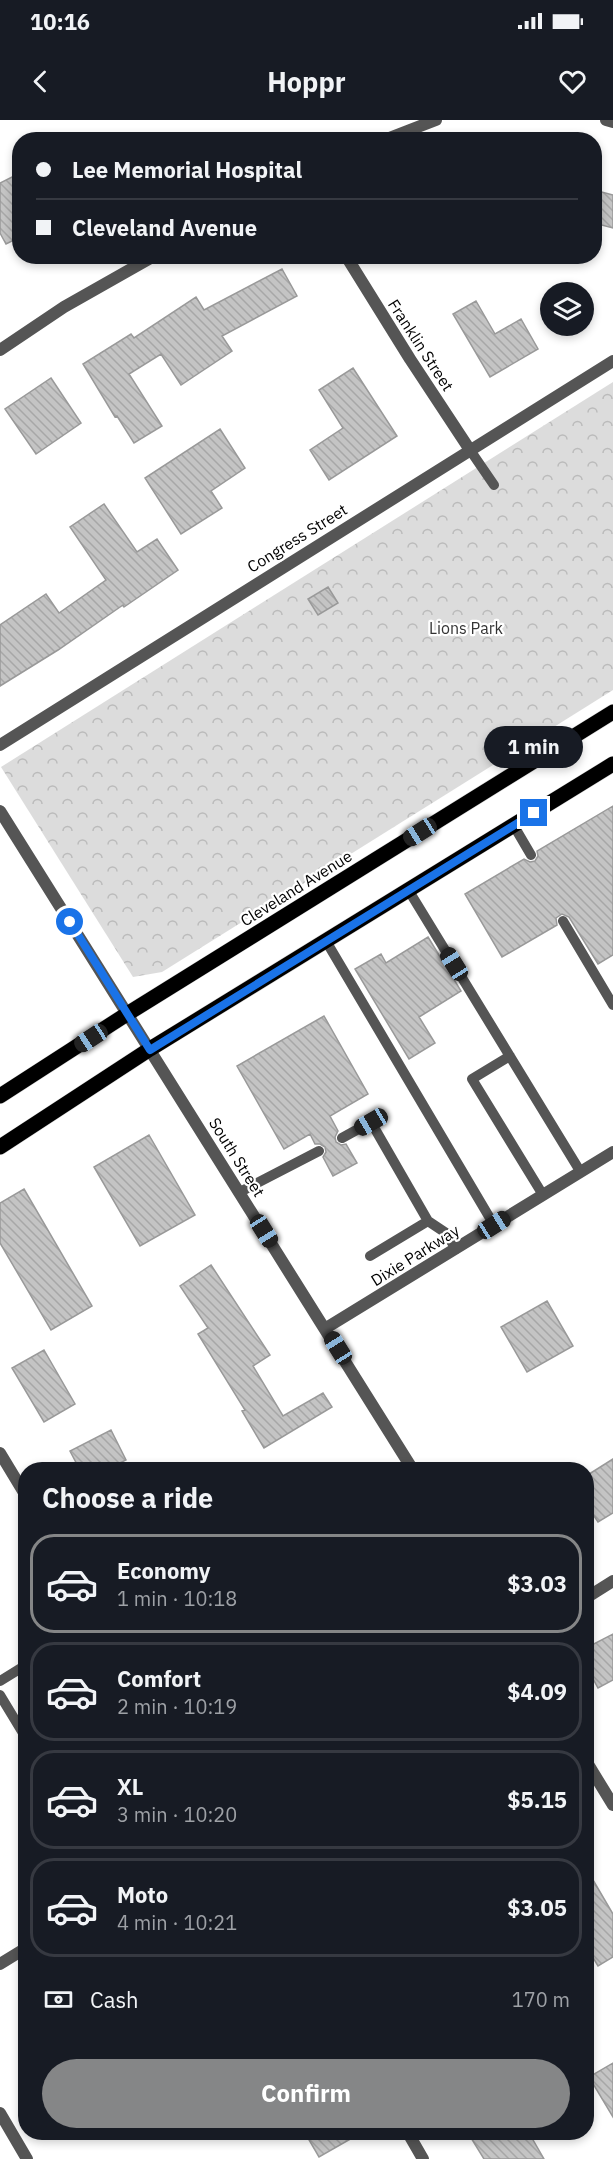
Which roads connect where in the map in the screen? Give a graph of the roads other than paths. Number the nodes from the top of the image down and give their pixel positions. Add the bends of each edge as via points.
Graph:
1 (436, 120) edge
2 (606, 120) edge
3 (613, 122) edge
4 (405, 132) edge
5 (140, 264) edge
6 (351, 264) edge
7 (0, 350) edge
8 (613, 361) edge
9 (470, 450) junction
10 (495, 485) dead end
11 (613, 712) edge
12 (0, 745) edge
13 (613, 764) edge
14 (0, 811) edge
15 (514, 825) junction
16 (531, 855) dead end
17 (409, 891) junction
18 (563, 921) dead end
19 (326, 941) junction
20 (611, 999) edge
21 (127, 1014) junction
22 (150, 1050) junction
23 (510, 1056) junction
24 (0, 1096) edge
25 (342, 1138) dead end
26 (0, 1147) edge
27 (613, 1152) edge
28 (315, 1153) dead end
29 (580, 1172) junction
30 (240, 1192) junction
31 (543, 1195) junction
32 (428, 1221) junction
33 (494, 1225) junction
34 (456, 1249) junction
35 (370, 1256) dead end
36 (326, 1328) junction
37 (0, 1453) edge
38 (408, 1462) edge
39 (18, 1483) edge
40 (613, 1581) edge
41 (594, 1593) edge
42 (18, 1670) edge
43 (0, 1681) edge
44 (0, 1695) edge
45 (18, 1725) edge
46 (594, 1774) edge
47 (613, 1805) edge
48 (18, 1953) edge
49 (0, 1964) edge
50 (0, 2113) edge
51 (412, 2140) edge
52 (27, 2159) edge
53 (423, 2159) edge

1 - 4 street
2 - 3 street
5 - 7 street via 64,307
6 - 9 street, Franklin Street
8 - 9 street, Congress Street
9 - 10 lane
9 - 12 street, Congress Street
11 - 21 main road, Cleveland Avenue
13 - 15 main road
14 - 21 street, South Street
15 - 16 lane
15 - 17 main road
17 - 19 main road
17 - 23 lane
18 - 20 lane
19 - 22 main road
19 - 33 lane
21 - 22 street, South Street
21 - 24 main road, Cleveland Avenue
22 - 26 main road
22 - 30 street, South Street
23 - 29 lane
23 - 31 lane via 472,1079
25 - 32 lane via 371,1122
27 - 29 street, Dixie Parkway
28 - 30 lane
29 - 31 street, Dixie Parkway
30 - 36 street, South Street
31 - 33 street, Dixie Parkway
32 - 34 lane via 446,1233
32 - 35 lane
33 - 34 street, Dixie Parkway
34 - 36 street, Dixie Parkway
36 - 38 street, South Street
37 - 39 street
40 - 41 street
42 - 43 lane
44 - 45 lane
46 - 47 street
48 - 49 street
50 - 52 street
51 - 53 street

